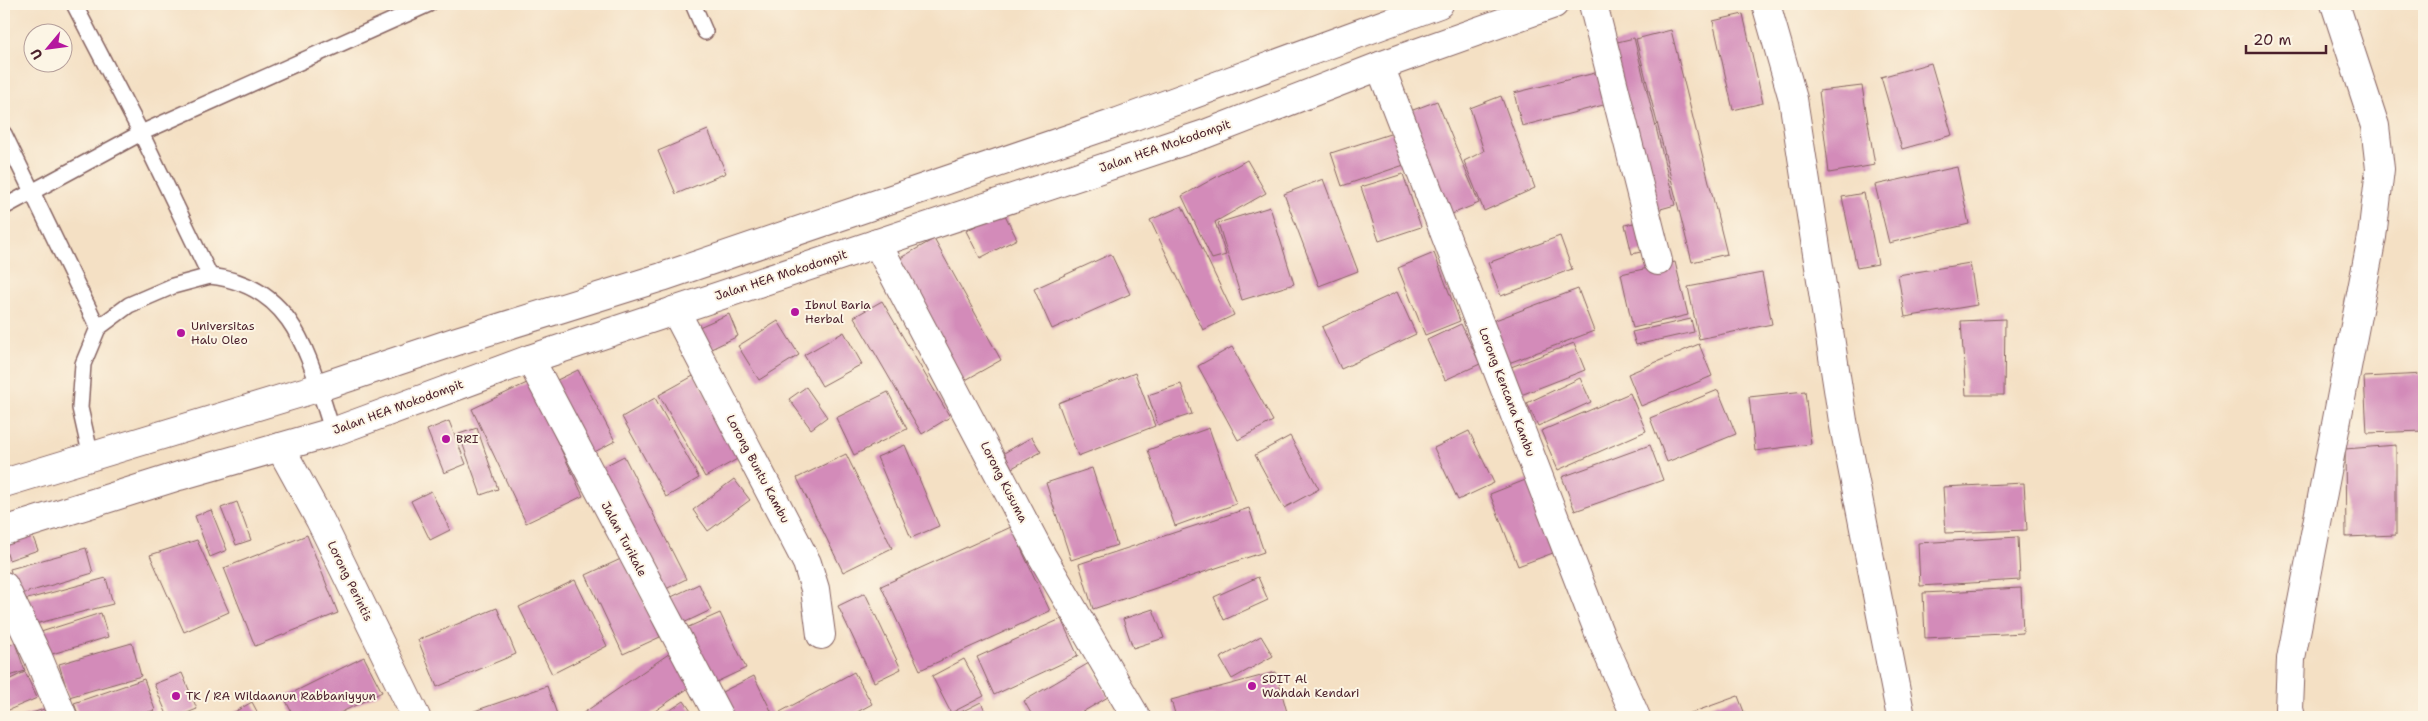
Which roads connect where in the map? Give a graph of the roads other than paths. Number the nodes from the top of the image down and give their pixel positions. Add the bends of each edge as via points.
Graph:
1 (74, 4) edge
2 (430, 4) edge
3 (693, 4) edge
4 (1439, 4) edge
5 (1554, 4) edge
6 (1593, 4) edge
7 (1766, 4) edge
8 (2335, 4) edge
9 (705, 32) dead end
10 (1380, 66) junction
11 (141, 133) junction
12 (4, 134) edge
13 (1025, 153) junction
14 (1039, 189) junction
15 (32, 191) junction
16 (4, 207) edge
17 (877, 243) junction
18 (1658, 262) dead end
19 (210, 276) junction
20 (675, 310) junction
21 (98, 328) junction
22 (530, 358) junction
23 (318, 388) junction
24 (333, 432) junction
25 (165, 435) junction
26 (280, 447) junction
27 (91, 457) junction
28 (179, 476) junction
29 (4, 483) edge
30 (4, 531) edge
31 (4, 586) edge
32 (821, 635) dead end
33 (63, 717) edge
34 (416, 717) edge
35 (719, 717) edge
36 (1136, 717) edge
37 (1636, 717) edge
38 (1901, 717) edge
39 (2291, 717) edge

1 - 11 lane
2 - 11 lane
3 - 9 lane
4 - 13 street
5 - 10 street, Jalan HEA Mokodompit
6 - 18 street
7 - 38 street via 1793,99 1843,421
8 - 39 street via 2375,126 2380,170 2372,237 2291,659
10 - 14 street, Jalan HEA Mokodompit via 1206,134
10 - 37 street, Lorong Kencana Kambu via 1601,638
11 - 15 lane
11 - 19 lane
12 - 15 lane
13 - 14 street
13 - 23 street via 662,277 457,340
14 - 17 street, Jalan HEA Mokodompit
15 - 16 lane
15 - 21 lane
17 - 20 street, Jalan HEA Mokodompit
17 - 36 street, Lorong Kusuma via 1042,556
19 - 21 lane via 172,286 129,305
19 - 23 lane via 232,278 270,299 291,321
20 - 22 street, Jalan HEA Mokodompit
20 - 32 street, Lorong Buntu Kambu via 807,564 815,589
21 - 27 lane via 83,364 80,408
22 - 24 street, Jalan HEA Mokodompit
22 - 35 street, Jalan Turikale
23 - 24 lane
23 - 25 street
24 - 26 street, Jalan HEA Mokodompit
25 - 27 street
25 - 28 street
26 - 28 street, Jalan HEA Mokodompit
26 - 34 street, Lorong Perintis via 320,520
27 - 29 street
28 - 30 street, Jalan HEA Mokodompit
31 - 33 street

